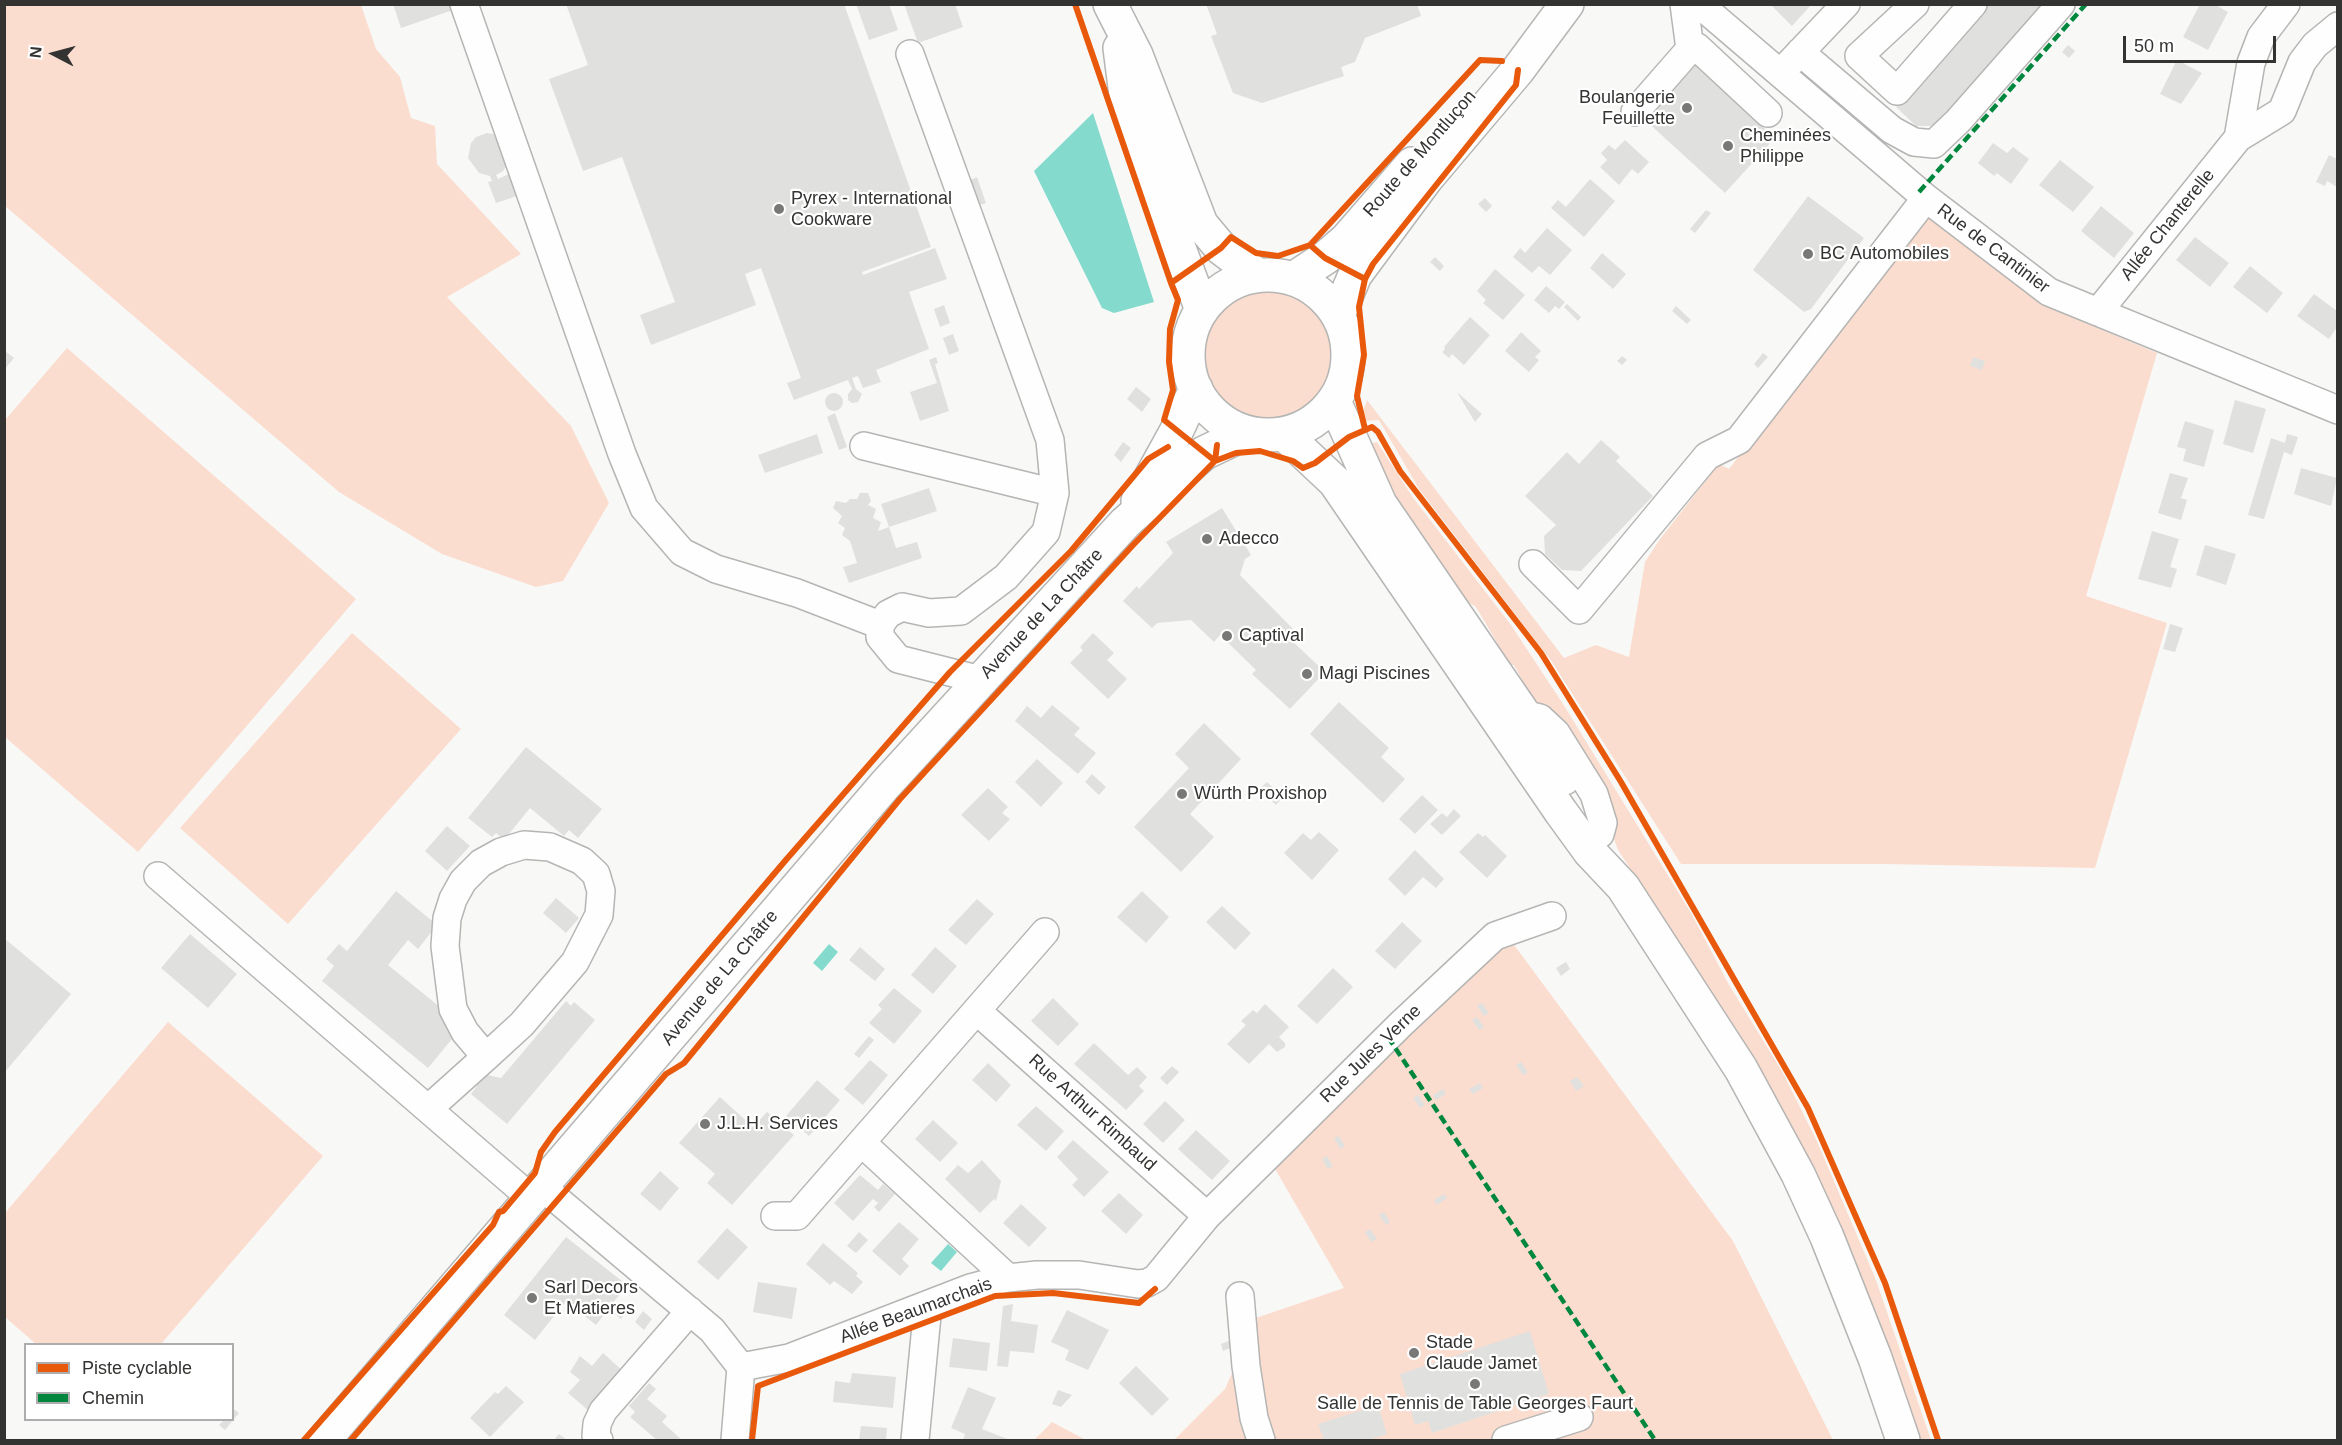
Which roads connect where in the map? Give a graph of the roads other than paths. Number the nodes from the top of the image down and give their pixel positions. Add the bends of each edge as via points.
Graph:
1 (464, 4) edge
2 (1684, 4) edge
3 (1699, 4) edge
4 (1846, 4) edge
5 (1915, 4) edge
6 (1973, 4) edge
7 (2061, 4) edge
8 (2286, 4) edge
9 (1113, 12) edge
10 (1556, 16) edge
11 (2337, 26) edge
12 (1735, 36) junction
13 (1694, 48) junction
14 (1800, 52) junction
15 (910, 54) dead end
16 (1778, 74) junction
17 (1635, 112) dead end
18 (1768, 113) dead end
19 (2238, 138) junction
20 (1926, 198) junction
21 (1257, 275) junction
22 (1293, 279) junction
23 (1202, 310) junction
24 (2098, 312) junction
25 (1338, 315) junction
26 (1196, 390) junction
27 (1334, 401) junction
28 (2337, 411) edge
29 (1246, 433) junction
30 (1284, 434) junction
31 (864, 446) dead end
32 (1055, 493) junction
33 (1125, 523) junction
34 (1533, 564) dead end
35 (880, 625) junction
36 (981, 680) junction
37 (158, 876) dead end
38 (1623, 887) junction
39 (1552, 916) dead end
40 (1044, 932) dead end
41 (977, 1011) junction
42 (486, 1057) junction
43 (428, 1108) junction
44 (862, 1143) junction
45 (536, 1192) junction
46 (775, 1216) dead end
47 (1207, 1216) junction
48 (1008, 1278) junction
49 (1240, 1296) dead end
50 (928, 1305) junction
51 (690, 1311) junction
52 (741, 1367) junction
53 (1579, 1417) dead end
54 (324, 1440) edge
55 (599, 1440) edge
56 (735, 1440) edge
57 (915, 1440) edge
58 (1261, 1440) edge
59 (1506, 1440) edge
60 (1903, 1440) edge

1 - 35 street via 644,508 682,552 716,569 797,593
2 - 13 street
3 - 12 street, Rue de Cantinier
4 - 14 street
5 - 6 street via 1859,56 1897,91
7 - 14 street via 1934,144 1914,142 1892,130
8 - 19 street, Allée Chanterelle via 2261,37 2251,63
9 - 21 main road via 1136,55 1201,224 1221,248
9 - 23 main road via 1128,111
10 - 22 main road, Route de Montluçon via 1502,61 1346,240
10 - 25 main road, Route de Montluçon via 1518,70 1426,179 1355,275
11 - 19 street, Allée Chanterelle via 2302,62 2282,111
12 - 13 street
12 - 16 street, Rue de Cantinier
13 - 17 street
13 - 18 street
14 - 16 street
15 - 32 street via 1050,440
16 - 20 street, Rue de Cantinier
19 - 24 street, Allée Chanterelle
20 - 24 street, Rue de Cantinier via 2049,292
20 - 34 street via 1739,441 1707,456 1579,610
21 - 22 main road
21 - 23 main road via 1222,289
22 - 25 main road via 1323,296
23 - 26 main road via 1189,346 1189,367
24 - 28 street, Rue de Cantinier
25 - 27 main road via 1349,351 1347,372
26 - 29 main road via 1221,420
26 - 33 main road, Avenue de La Châtre
27 - 30 main road via 1316,420
27 - 38 main road via 1380,504 1600,834
29 - 30 main road
29 - 33 main road, Avenue de La Châtre via 1203,453
30 - 38 main road via 1335,482 1566,820
31 - 32 street
32 - 35 street via 1046,532 1006,577 961,611 929,613 902,607 888,614
33 - 36 main road, Avenue de La Châtre
35 - 36 street via 880,637 898,660
36 - 45 main road, Avenue de La Châtre via 885,785
37 - 43 street
38 - 60 main road via 1741,1069 1798,1174 1848,1285
39 - 47 street, Rue Jules Verne via 1496,936
40 - 41 street
41 - 44 street
41 - 47 street, Rue Arthur Rimbaud
42 - 42 street via 522,1024 575,962 599,915 601,891 596,874 582,861 550,847 524,845 481,863 462,881 447,918 445,946 453,1009 465,1032
42 - 43 street
43 - 45 street
44 - 46 street via 797,1216
44 - 48 street
45 - 51 street
45 - 54 main road, Avenue de La Châtre
47 - 48 street, Allée Beaumarchais via 1148,1283 1079,1275
48 - 50 street, Allée Beaumarchais
49 - 58 street via 1246,1366
50 - 52 street, Allée Beaumarchais via 789,1358
50 - 57 street
51 - 52 street via 712,1330
51 - 55 street via 603,1411 597,1424
52 - 56 street
53 - 59 street

